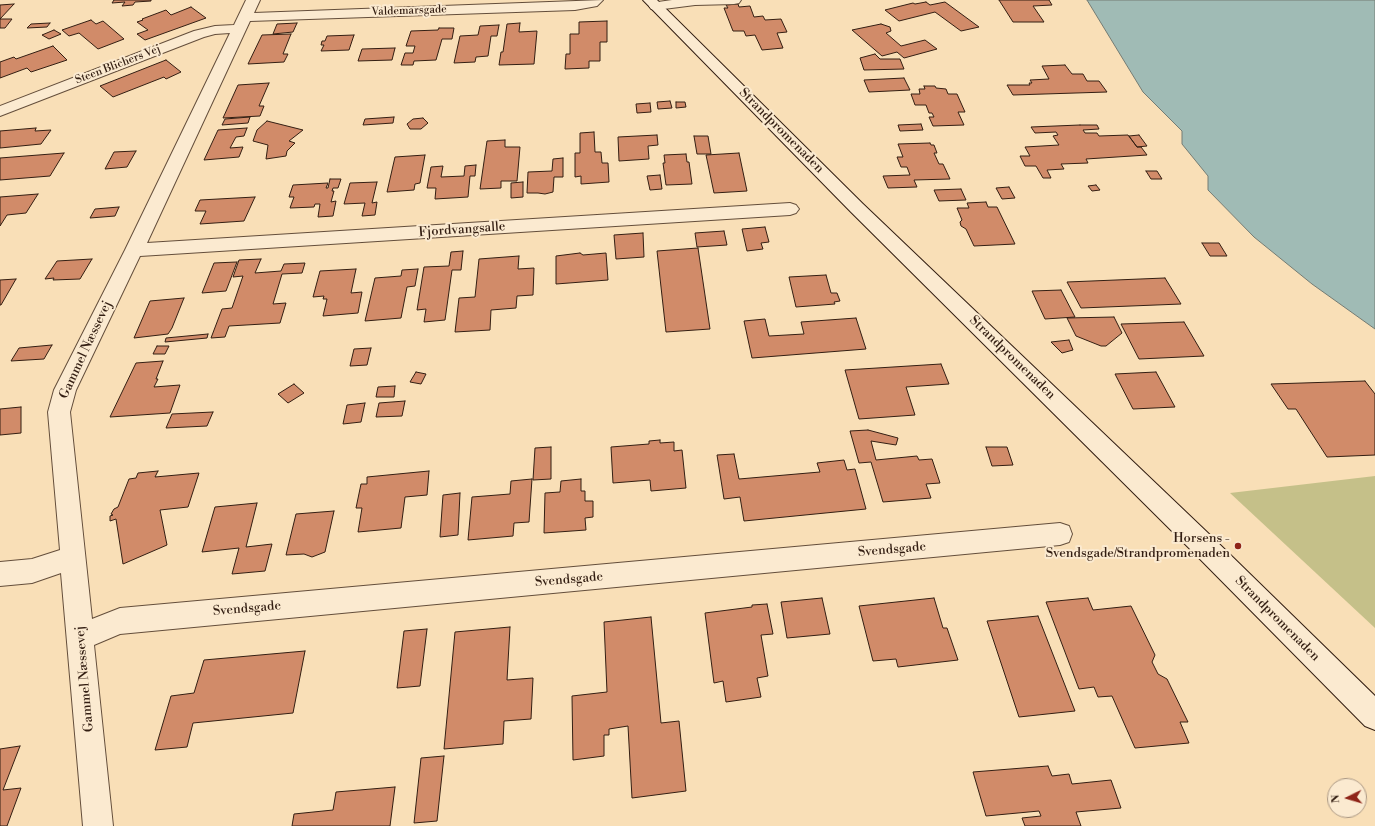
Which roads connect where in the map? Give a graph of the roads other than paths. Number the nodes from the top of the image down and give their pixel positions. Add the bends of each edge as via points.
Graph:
1 (596, 0) edge
2 (734, 0) edge
3 (653, 3) edge
4 (245, 15) edge
5 (0, 111) edge
6 (790, 209) dead end
7 (134, 250) junction
8 (1060, 534) dead end
9 (73, 558) junction
10 (0, 574) edge
11 (81, 637) junction
12 (1375, 716) edge
13 (98, 826) edge

1 - 4 street, Valdemarsgade via 575,6
2 - 3 street
3 - 12 street, Strandpromenaden via 857,208
4 - 5 street, Steen Blichers Vej via 215,30
4 - 7 street, Gammel Næssevej
6 - 7 street, Fjordvangsalle
7 - 9 street, Gammel Næssevej via 65,390 59,412
8 - 11 street, Svendsgade via 120,621
9 - 10 street via 32,571
9 - 11 street, Gammel Næssevej
11 - 13 street, Gammel Næssevej

